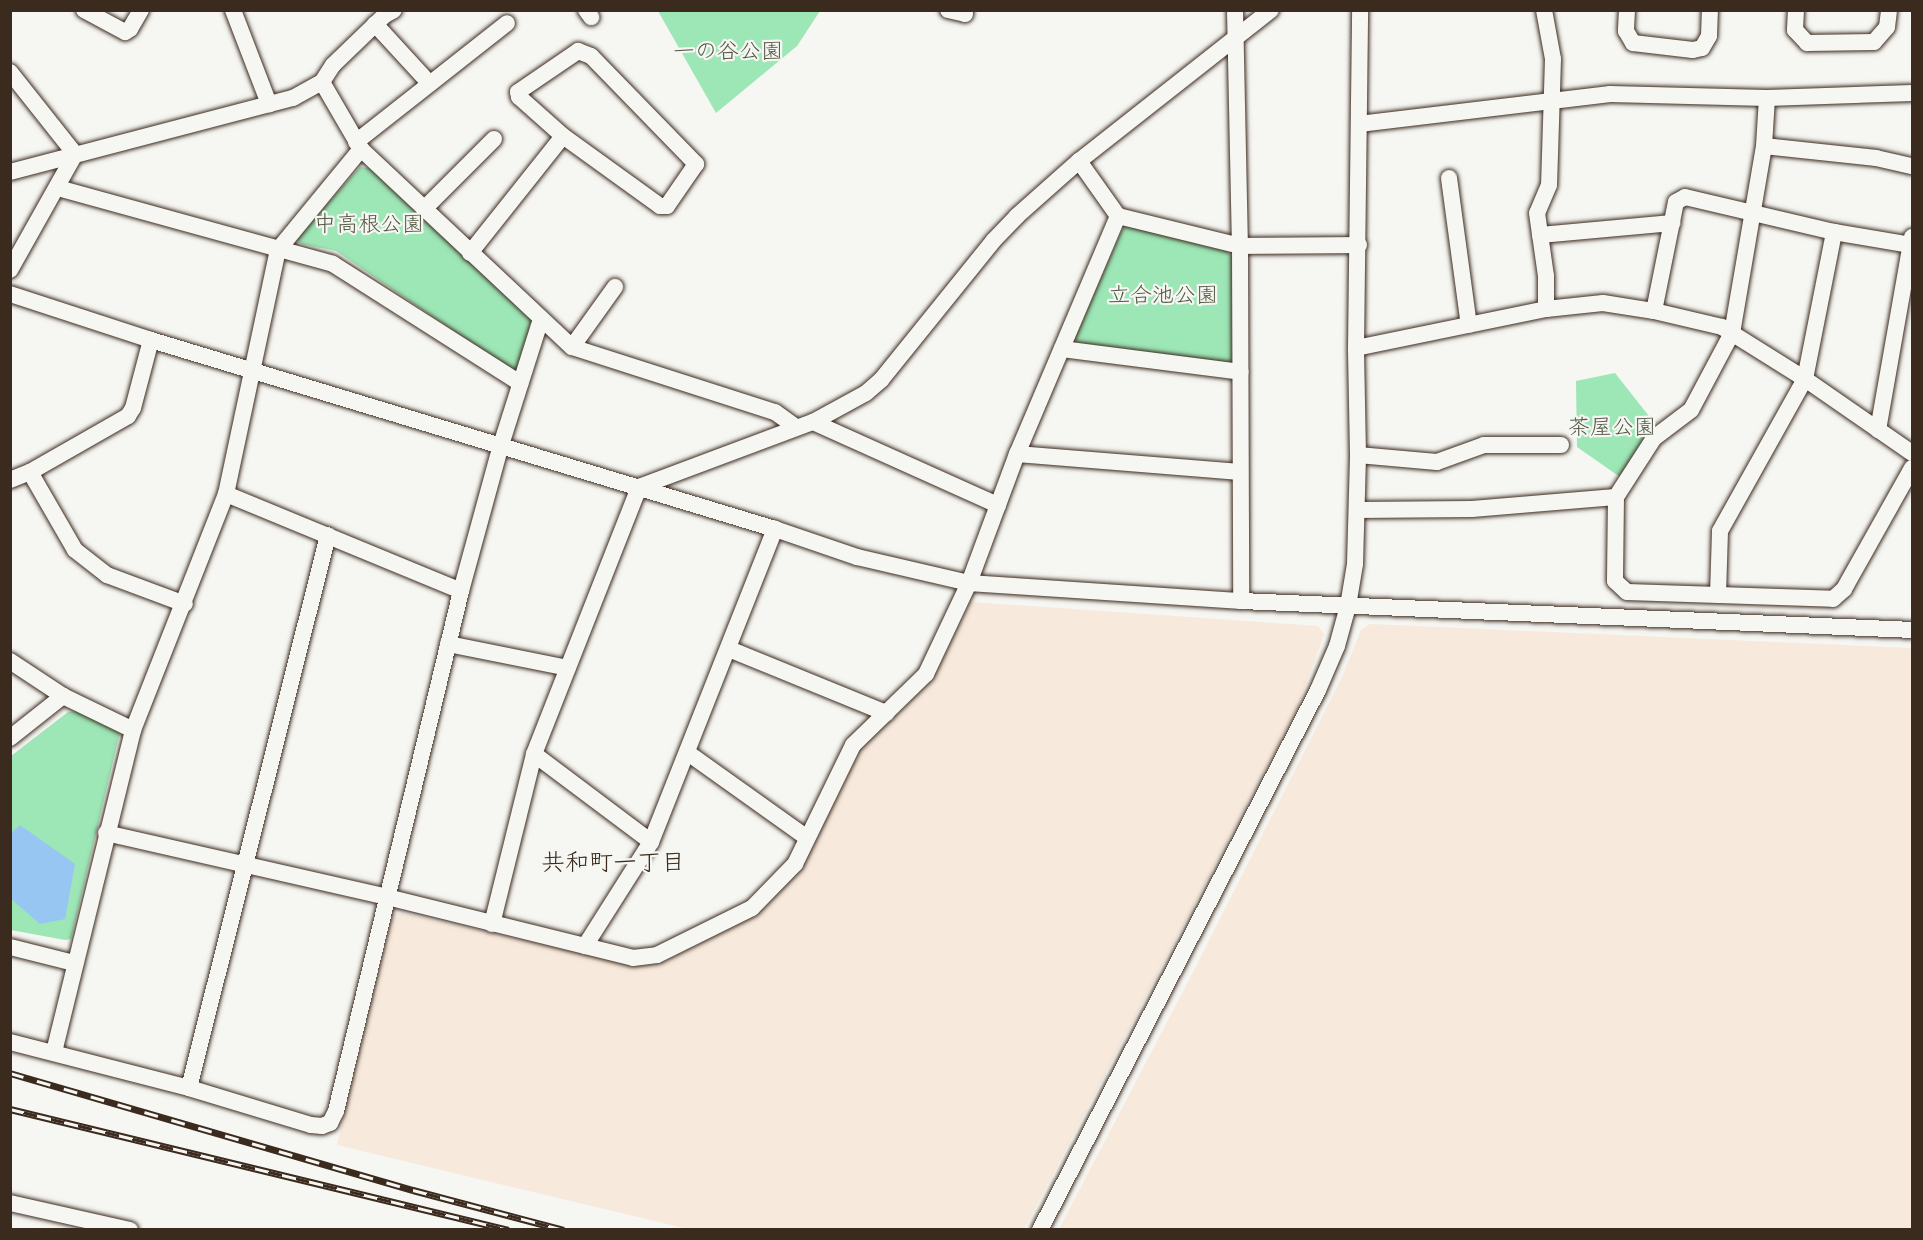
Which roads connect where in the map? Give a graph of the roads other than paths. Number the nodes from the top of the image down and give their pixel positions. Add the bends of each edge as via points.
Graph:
1 (84, 10) edge
2 (141, 10) edge
3 (233, 10) edge
4 (394, 10) edge
5 (948, 10) edge
6 (965, 10) edge
7 (1235, 10) edge
8 (1271, 10) edge
9 (1360, 10) edge
10 (1544, 10) edge
11 (1628, 10) edge
12 (1710, 10) edge
13 (1796, 10) edge
14 (1889, 10) edge
15 (507, 23) dead end
16 (375, 24) junction
17 (1237, 38) junction
18 (10, 72) edge
19 (322, 82) junction
20 (430, 84) junction
21 (1912, 93) edge
22 (1767, 98) junction
23 (1552, 101) junction
24 (269, 104) junction
25 (1359, 124) junction
26 (563, 136) junction
27 (494, 139) dead end
28 (359, 146) junction
29 (1764, 146) junction
30 (75, 154) junction
31 (1080, 161) junction
32 (1912, 166) edge
33 (10, 172) edge
34 (1449, 178) dead end
35 (58, 188) junction
36 (424, 209) junction
37 (1754, 212) junction
38 (1118, 216) junction
39 (1672, 223) junction
40 (1833, 232) junction
41 (1540, 235) junction
42 (1912, 241) edge
43 (1359, 245) junction
44 (1240, 246) junction
45 (278, 250) junction
46 (471, 253) junction
47 (10, 270) edge
48 (615, 286) dead end
49 (10, 294) edge
50 (1546, 309) junction
51 (1654, 311) junction
52 (541, 319) junction
53 (1469, 325) junction
54 (1732, 333) junction
55 (151, 340) junction
56 (572, 347) junction
57 (1356, 348) junction
58 (1062, 349) junction
59 (253, 371) junction
60 (1241, 372) junction
61 (1805, 379) junction
62 (520, 383) junction
63 (805, 425) junction
64 (1878, 430) junction
65 (1561, 445) dead end
66 (501, 446) junction
67 (1912, 453) edge
68 (1017, 454) junction
69 (1358, 455) junction
70 (1912, 468) edge
71 (30, 472) junction
72 (1240, 472) junction
73 (10, 480) edge
74 (639, 487) junction
75 (226, 494) junction
76 (1616, 497) junction
77 (998, 505) junction
78 (1357, 510) junction
79 (775, 529) junction
80 (328, 535) junction
81 (969, 582) junction
82 (461, 591) junction
83 (1718, 595) junction
84 (1241, 601) junction
85 (185, 604) junction
86 (1348, 606) junction
87 (1912, 630) edge
88 (448, 644) junction
89 (729, 649) junction
90 (10, 661) edge
91 (568, 668) junction
92 (63, 696) junction
93 (886, 713) junction
94 (133, 729) junction
95 (10, 738) edge
96 (688, 753) junction
97 (534, 754) junction
98 (106, 833) junction
99 (807, 838) junction
100 (651, 842) junction
101 (244, 865) junction
102 (387, 897) junction
103 (492, 924) junction
104 (585, 946) junction
105 (10, 948) edge
106 (74, 963) junction
107 (10, 1042) edge
108 (54, 1052) junction
109 (189, 1088) junction
110 (10, 1203) edge
111 (120, 1228) edge
112 (1040, 1230) edge

1 - 2 street via 125,32
3 - 24 street
4 - 16 street
5 - 6 street via 965,14
7 - 17 street
8 - 17 street
9 - 25 street
10 - 23 street via 1552,59
11 - 12 street via 1626,31 1633,43 1693,50 1702,48 1709,36
13 - 14 street via 1795,30 1807,43 1874,42 1887,27
15 - 20 street
16 - 19 street via 333,65
16 - 20 street
17 - 31 street
17 - 44 street
18 - 30 street
19 - 24 street via 293,98
19 - 28 street
20 - 28 street
21 - 22 street
22 - 23 street via 1610,94
22 - 29 street
23 - 25 street
23 - 41 street via 1549,185 1537,213
24 - 30 street
25 - 43 street
26 - 26 street via 518,92 578,51 591,56 696,164 667,206 660,206
26 - 46 street
27 - 36 street
28 - 36 street
28 - 45 street
29 - 32 street via 1876,158
29 - 37 street
30 - 33 street
30 - 35 street
31 - 38 street
31 - 63 street via 993,241 881,380 857,399
34 - 53 street
35 - 45 street
35 - 47 street
36 - 46 street
37 - 39 street via 1685,197 1676,202
37 - 40 street
37 - 54 street
38 - 44 street
38 - 58 street
39 - 41 street
39 - 51 street
40 - 42 street
40 - 61 street
41 - 50 street
42 - 64 street
43 - 44 street
43 - 57 street
44 - 60 street
45 - 59 street
45 - 62 street via 333,264
46 - 52 street
48 - 56 street
49 - 55 street
50 - 51 street via 1603,303
50 - 53 street
51 - 54 street via 1722,327
52 - 56 street
52 - 62 street
53 - 57 street
54 - 61 street
54 - 76 street via 1691,410 1654,438
55 - 59 street
55 - 71 street via 128,416
56 - 63 street
57 - 69 street
58 - 60 street
58 - 68 street
59 - 66 street
59 - 75 street
60 - 72 street
61 - 64 street
61 - 83 street via 1720,531
62 - 66 street
63 - 74 street
63 - 77 street
64 - 67 street
65 - 69 street via 1484,445 1437,462
66 - 74 street
66 - 82 street
68 - 72 street
68 - 77 street
69 - 78 street
70 - 83 street via 1844,589 1833,599
71 - 73 street
71 - 85 street via 75,550 107,576
72 - 84 street
74 - 79 street
74 - 91 street
75 - 80 street
75 - 85 street
76 - 78 street via 1472,509
76 - 83 street via 1616,581 1627,592
77 - 81 street
78 - 86 street via 1355,564
79 - 81 street via 857,557
79 - 89 street
80 - 82 street
80 - 101 street
81 - 84 street
81 - 93 street via 926,674
82 - 88 street
84 - 86 street
85 - 94 street
86 - 87 street
86 - 112 street via 1337,646 1318,690
88 - 91 street
88 - 102 street
89 - 93 street
89 - 96 street
90 - 92 street
91 - 97 street
92 - 94 street
92 - 95 street
93 - 99 street via 853,745
94 - 98 street
96 - 99 street
96 - 100 street
97 - 100 street
97 - 103 street
98 - 101 street
98 - 106 street
99 - 104 street via 795,864 752,908 657,955 633,958
100 - 104 street
101 - 102 street
101 - 109 street
102 - 103 street
102 - 109 street via 336,1112 330,1123 311,1125
103 - 104 street
105 - 106 street
106 - 108 street
107 - 108 street
108 - 109 street
110 - 111 street

